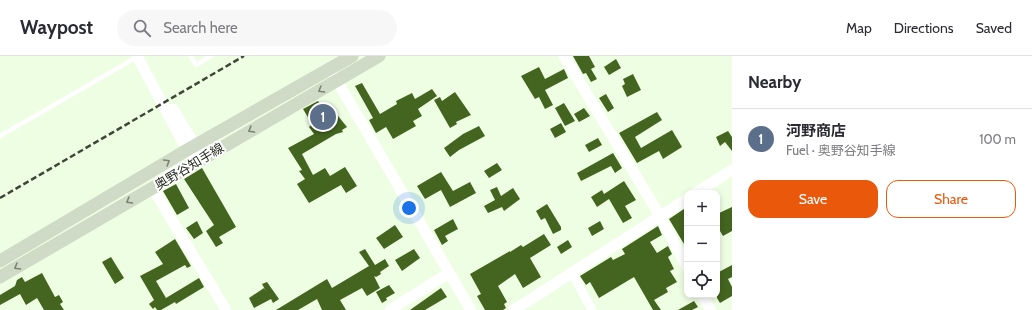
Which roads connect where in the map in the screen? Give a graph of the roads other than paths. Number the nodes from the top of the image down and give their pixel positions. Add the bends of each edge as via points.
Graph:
1 (139, 56) edge
2 (191, 56) edge
3 (211, 56) edge
4 (352, 56) edge
5 (379, 56) edge
6 (564, 56) edge
7 (330, 70) junction
8 (336, 81) junction
9 (0, 136) edge
10 (191, 148) junction
11 (198, 160) junction
12 (732, 170) edge
13 (152, 188) junction
14 (701, 190) edge
15 (684, 201) edge
16 (660, 216) junction
17 (0, 261) edge
18 (684, 262) edge
19 (449, 273) junction
20 (572, 273) junction
21 (0, 277) edge
22 (704, 298) edge
23 (405, 306) edge
24 (226, 310) edge
25 (390, 310) edge
26 (471, 310) edge
27 (514, 310) edge
28 (592, 310) edge
29 (711, 310) edge

1 - 9 lane
1 - 10 street
2 - 3 lane via 196,65
4 - 7 main road, 奥野谷知手線
5 - 8 main road, 奥野谷知手線
6 - 16 street
7 - 8 street
7 - 10 main road, 奥野谷知手線
8 -> 11 main road, 奥野谷知手線
8 - 19 street
10 - 11 street
17 -> 10 main road, 奥野谷知手線
11 - 13 main road, 奥野谷知手線
12 - 14 street
13 -> 21 main road, 奥野谷知手線
13 - 24 street
15 - 16 street
16 - 18 street
16 - 20 street
19 - 23 street
19 - 26 street
20 - 27 street
20 - 28 street
22 - 29 street
23 - 25 street

